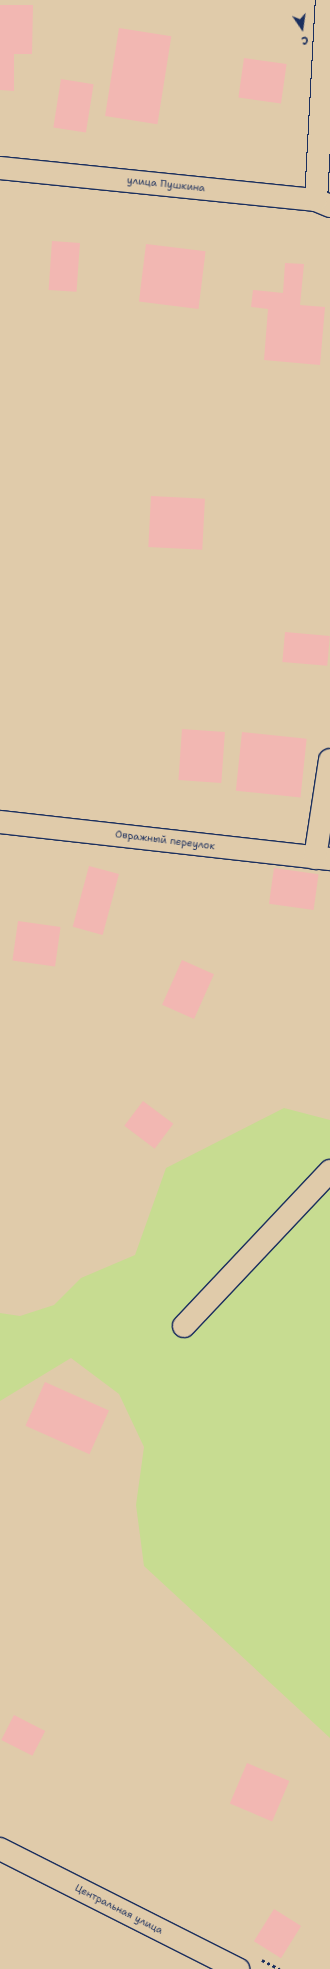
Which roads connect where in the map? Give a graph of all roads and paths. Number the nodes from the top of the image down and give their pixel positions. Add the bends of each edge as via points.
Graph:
1 (327, 0) edge
2 (0, 168) edge
3 (323, 203) edge
4 (330, 760) edge
5 (0, 822) edge
6 (322, 858) edge
7 (330, 1171) edge
8 (184, 1326) dead end
9 (0, 1849) edge
10 (238, 1969) edge

1 - 3 street
2 - 3 street, улица Пушкина
4 - 6 street
5 - 6 street, Овражный переулок
7 - 8 street
9 - 10 street, Центральная улица

